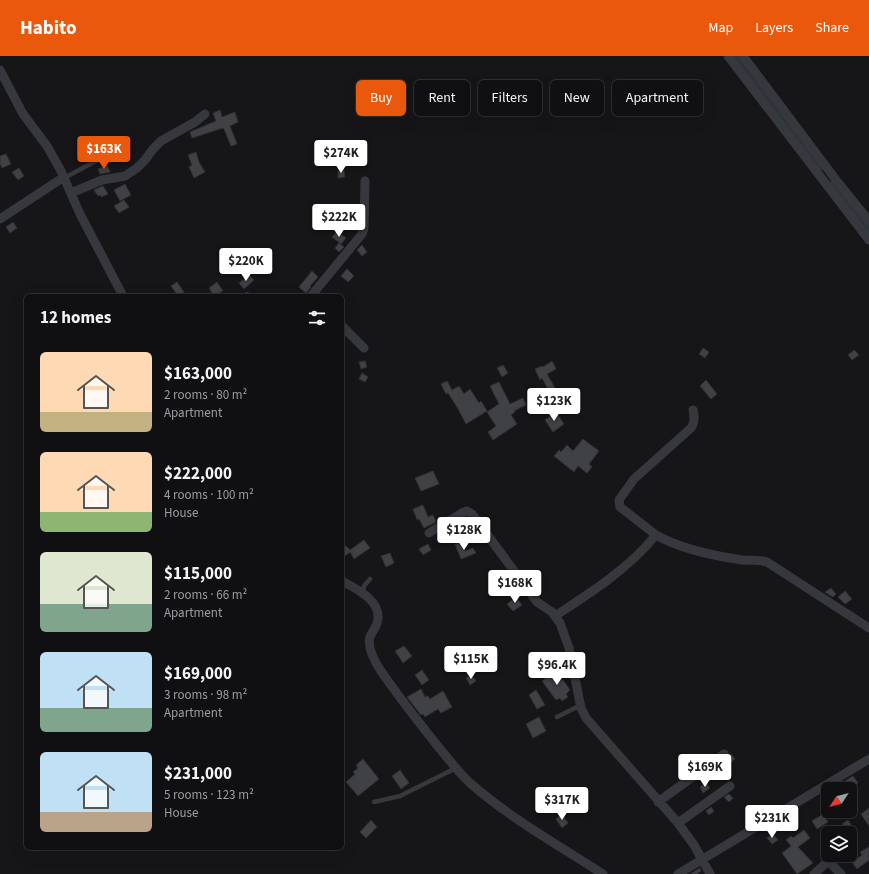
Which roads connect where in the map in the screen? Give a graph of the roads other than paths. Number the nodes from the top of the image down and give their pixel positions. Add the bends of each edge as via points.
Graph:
1 (728, 56) edge
2 (743, 56) edge
3 (0, 70) edge
4 (205, 114) dead end
5 (98, 160) dead end
6 (64, 177) junction
7 (365, 181) dead end
8 (71, 193) junction
9 (0, 219) edge
10 (869, 221) edge
11 (869, 240) edge
12 (122, 294) edge
13 (313, 294) edge
14 (344, 328) edge
15 (364, 348) dead end
16 (693, 410) dead end
17 (430, 533) dead end
18 (656, 535) junction
19 (370, 579) dead end
20 (344, 582) edge
21 (363, 593) junction
22 (555, 616) junction
23 (869, 628) edge
24 (581, 705) junction
25 (557, 717) dead end
26 (724, 754) dead end
27 (869, 759) edge
28 (456, 768) junction
29 (730, 786) dead end
30 (374, 802) dead end
31 (658, 802) junction
32 (678, 823) junction
33 (702, 859) junction
34 (603, 874) edge
35 (678, 874) edge
36 (710, 874) edge
37 (814, 874) edge
38 (841, 874) edge

1 - 11 street
2 - 10 street
3 - 6 street via 23,114 47,146
4 - 8 street via 161,141 138,168 125,176 102,180
5 - 6 lane
6 - 8 street
6 - 9 street
7 - 13 street via 362,234
8 - 12 street
14 - 15 street
16 - 18 street via 695,417 691,428 634,480 618,500 620,507
17 - 22 street via 462,513 472,514 537,602
18 - 22 street via 619,572
18 - 23 street via 694,550 766,562
19 - 21 lane via 364,586
20 - 21 street
21 - 28 street via 376,607 378,618 370,642 371,651 380,670
22 - 24 street via 569,648
24 - 25 lane
24 - 31 street via 586,718
26 - 31 street
27 - 33 street
28 - 30 lane via 400,796
28 - 34 street via 486,796
29 - 32 street
31 - 32 street
32 - 33 street
33 - 35 street
33 - 36 street
37 - 38 street via 830,862

